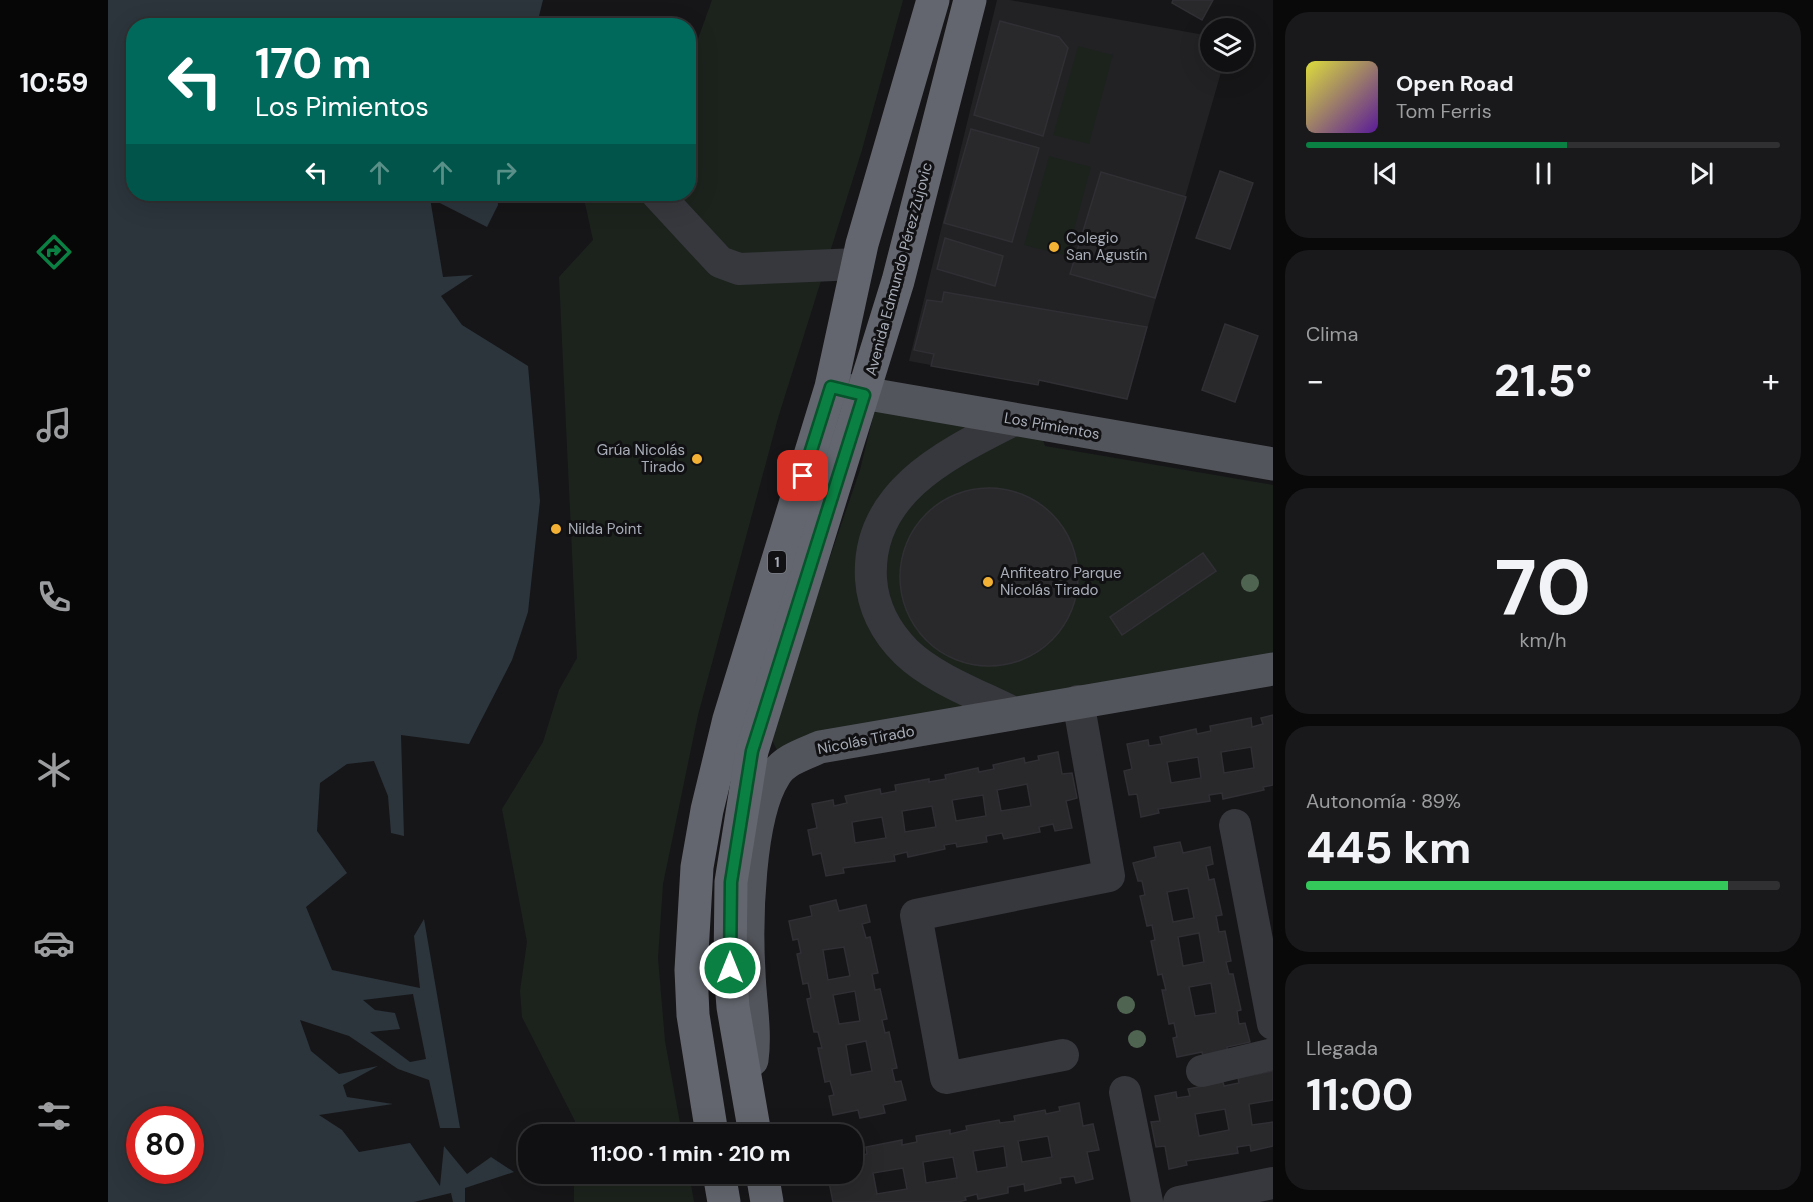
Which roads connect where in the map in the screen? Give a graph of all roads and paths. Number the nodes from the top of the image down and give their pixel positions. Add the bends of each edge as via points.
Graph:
1 (933, 0) edge
2 (970, 0) edge
3 (663, 201) edge
4 (858, 264) junction
5 (831, 387) junction
6 (864, 395) junction
7 (1014, 420) junction
8 (1273, 464) edge
9 (1273, 669) edge
10 (1078, 701) junction
11 (1014, 713) junction
12 (1235, 825) dead end
13 (1273, 1024) edge
14 (1273, 1054) edge
15 (1063, 1055) dead end
16 (1202, 1071) dead end
17 (748, 1084) junction
18 (1125, 1092) dead end
19 (710, 1124) edge
20 (754, 1124) edge
21 (1273, 1183) edge
22 (721, 1184) edge
23 (764, 1184) edge
24 (724, 1202) edge
25 (768, 1202) edge
26 (1147, 1202) edge
27 (1179, 1202) edge

1 - 4 highway, 1
2 - 6 highway, Avenida Edmundo Pérez Zujovic / 1 via 898,281
3 - 4 lane via 720,262 739,269
4 - 5 highway, 1
5 - 6 main road, Los Pimientos
5 - 19 highway, 1 via 729,719 697,867 691,970 693,1015
6 - 7 main road, Los Pimientos
6 - 17 highway, Avenida Edmundo Pérez Zujovic / 1 via 752,751 736,837 730,968 733,1007
7 - 8 main road, Los Pimientos
7 - 11 lane via 940,459 887,509 870,565 872,594 884,625 907,653 936,673
9 - 10 main road, Nicolás Tirado
10 - 11 main road, Nicolás Tirado
10 - 15 lane via 1109,876 916,915 946,1078
11 - 17 main road, Nicolás Tirado via 820,747 793,758 775,774 757,828 749,909 753,1053
12 - 13 lane
14 - 16 lane
17 - 20 highway, Avenida Edmundo Pérez Zujovic / 1
18 - 26 lane
21 - 27 lane
22 - 24 highway
23 - 25 highway

